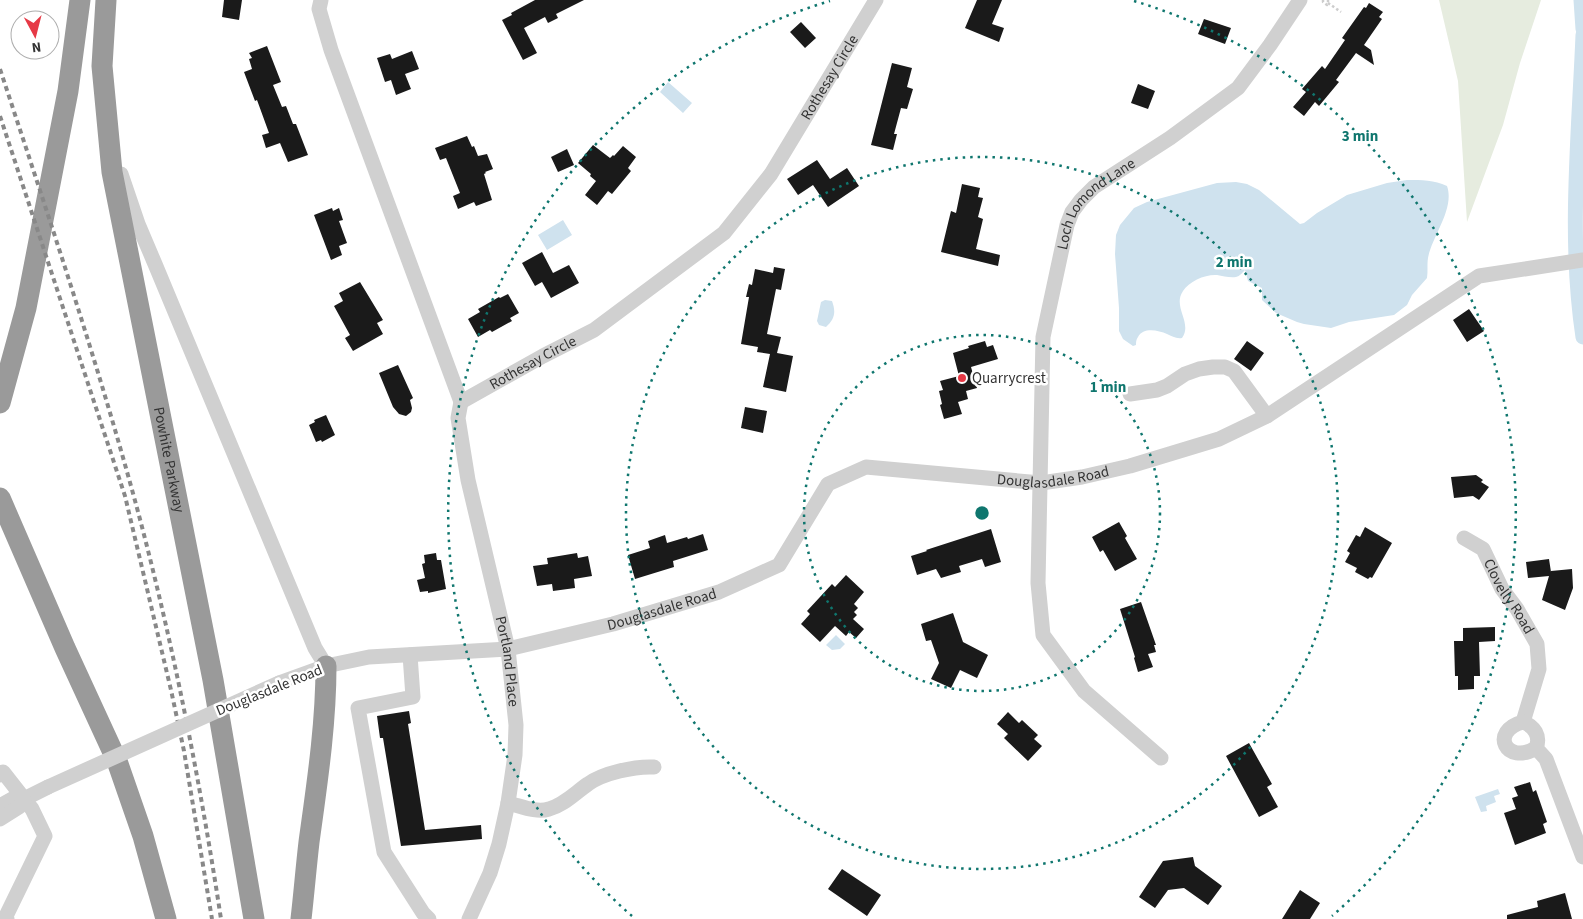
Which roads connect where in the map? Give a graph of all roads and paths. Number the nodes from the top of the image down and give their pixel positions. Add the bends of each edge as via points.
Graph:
1 (80, 0) edge
2 (106, 0) edge
3 (321, 0) edge
4 (876, 0) edge
5 (1300, 0) edge
6 (1323, 0) edge
7 (1328, 2) edge
8 (1341, 12) dead end
9 (108, 130) junction
10 (1583, 260) edge
11 (1130, 394) dead end
12 (461, 402) junction
13 (0, 403) edge
14 (1267, 416) junction
15 (1041, 484) junction
16 (0, 498) edge
17 (1464, 538) dead end
18 (508, 650) junction
19 (410, 655) junction
20 (326, 666) junction
21 (1523, 722) junction
22 (1536, 748) junction
23 (1161, 758) dead end
24 (654, 768) dead end
25 (0, 775) edge
26 (24, 799) junction
27 (508, 803) junction
28 (0, 806) edge
29 (0, 819) edge
30 (143, 836) junction
31 (1583, 857) edge
32 (7, 919) edge
33 (151, 919) edge
34 (166, 919) edge
35 (254, 919) edge
36 (301, 919) edge
37 (429, 919) edge
38 (469, 919) edge

1 - 13 highway via 68,91 26,308
2 - 9 highway, Powhite Parkway via 102,66
3 - 12 street via 319,9 331,50
4 - 12 street, Rothesay Circle via 771,174 724,233 594,330
5 - 15 street, Loch Lomond Lane via 1238,88 1170,138 1094,187 1072,212 1066,225 1043,337
6 - 7 path via 1324,4
7 - 8 path
9 - 20 street via 138,224 315,648
9 - 35 highway, Powhite Parkway via 112,172 213,680
10 - 14 street, Douglasdale Road via 1479,276
11 - 14 street via 1162,388 1199,369 1225,367 1234,371
12 - 18 street, Portland Place via 458,418 468,480
14 - 15 street, Douglasdale Road via 1219,439 1164,457
15 - 18 street, Douglasdale Road via 866,467 828,484 779,565 719,592 613,624
15 - 23 street, Loch Lomond Lane via 1038,583 1043,635 1084,691
16 - 30 highway via 117,761
17 - 21 street, Clovelly Road via 1483,549 1502,589 1537,644 1539,669
18 - 19 street, Douglasdale Road
18 - 27 street, Portland Place via 516,726
19 - 20 street, Douglasdale Road via 370,657
19 - 37 street via 413,697 358,708 384,852
20 - 26 street, Douglasdale Road, bridge via 279,683
20 - 36 highway via 321,756
21 - 22 street via 1529,724 1537,735 1539,742
21 - 22 street via 1514,724 1504,735 1505,746 1515,753 1527,753
22 - 31 street via 1546,759
24 - 27 street via 604,776 548,810
25 - 26 street via 3,772
26 - 28 street, Douglasdale Road via 14,798
26 - 29 street, Douglasdale Road via 19,807
26 - 32 street via 45,836
27 - 38 street, Portland Place via 490,873
30 - 33 highway
30 - 34 highway

